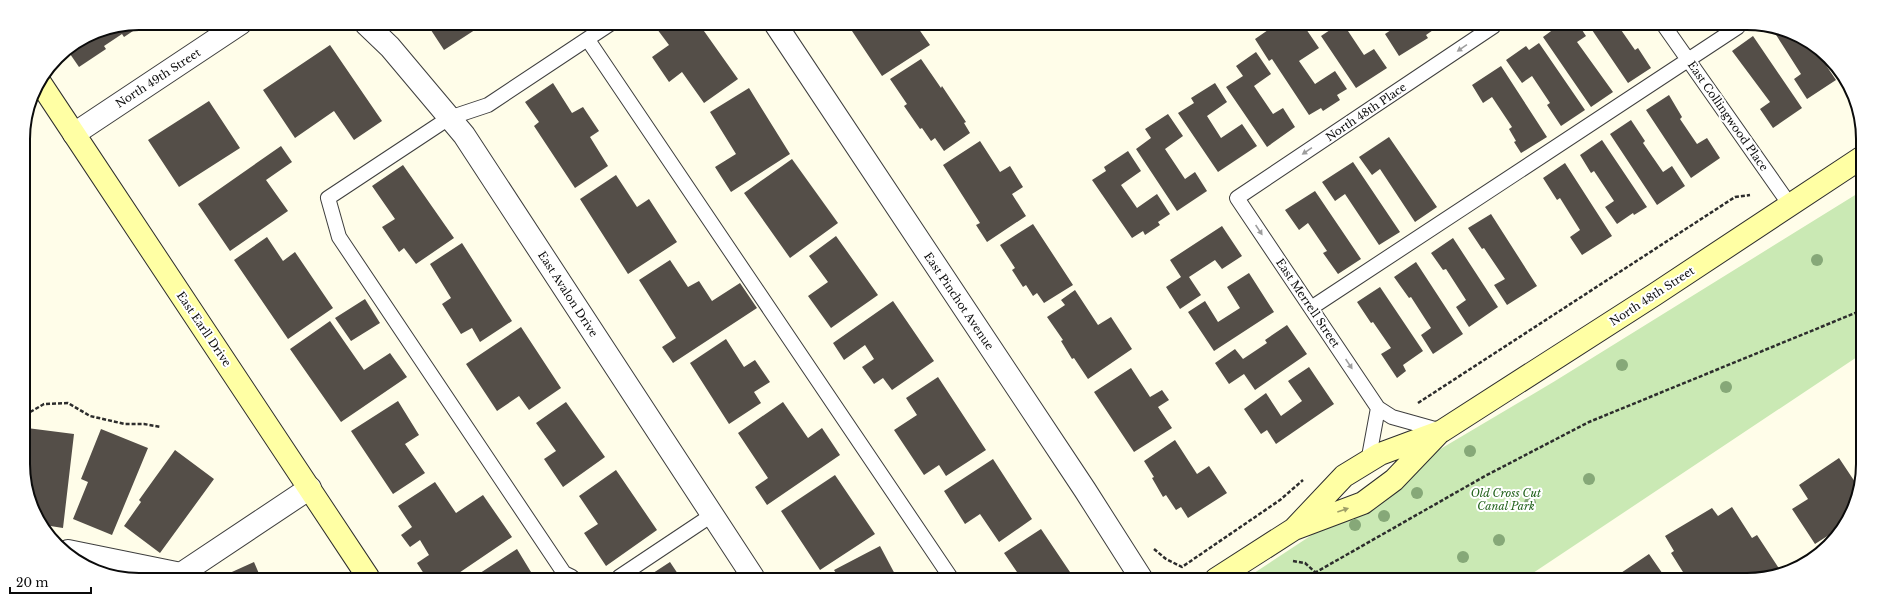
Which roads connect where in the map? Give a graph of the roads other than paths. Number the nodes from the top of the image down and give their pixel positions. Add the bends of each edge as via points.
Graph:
1 (230, 30) edge
2 (372, 30) edge
3 (602, 30) edge
4 (779, 30) edge
5 (1488, 30) edge
6 (1667, 30) edge
7 (1733, 30) edge
8 (588, 40) junction
9 (1688, 60) junction
10 (43, 88) edge
11 (449, 118) junction
12 (74, 134) junction
13 (1856, 161) edge
14 (1238, 198) joint
15 (1790, 205) junction
16 (1311, 308) junction
17 (1378, 408) junction
18 (1442, 430) junction
19 (1368, 462) junction
20 (310, 488) junction
21 (712, 515) junction
22 (1294, 529) junction
23 (75, 553) edge
24 (170, 573) edge
25 (182, 573) edge
26 (365, 573) edge
27 (564, 573) edge
28 (625, 573) edge
29 (750, 573) edge
30 (948, 573) edge
31 (1138, 573) edge
32 (1224, 573) edge

1 - 12 street, North 49th Street
2 - 11 street, East Avalon Drive via 390,47
3 - 8 lane
4 - 31 street, East Pinchot Avenue
5 -> 14 lane, North 48th Place
6 - 9 lane, East Collingwood Place
7 - 9 lane
8 - 11 lane via 488,105
8 - 30 lane
9 - 15 lane, East Collingwood Place
9 - 16 lane
10 - 12 street, East Earll Drive
11 - 21 street, East Avalon Drive via 468,142
11 - 27 lane via 328,198 339,237
12 - 20 street, East Earll Drive
13 - 15 street, North 48th Street
14 -> 16 lane, East Merrell Street
15 - 18 street, North 48th Street
16 -> 17 lane, East Merrell Street
17 - 18 lane, East Merrell Street via 1392,417
17 - 19 lane
18 - 19 street, North 48th Street via 1380,454
22 -> 18 street, North 48th Street via 1363,503 1394,480
19 - 22 street, North 48th Street via 1344,476
20 - 25 street
20 - 26 street, East Earll Drive
21 - 28 lane
21 - 29 street, East Avalon Drive
22 - 32 street, North 48th Street
23 - 24 street

